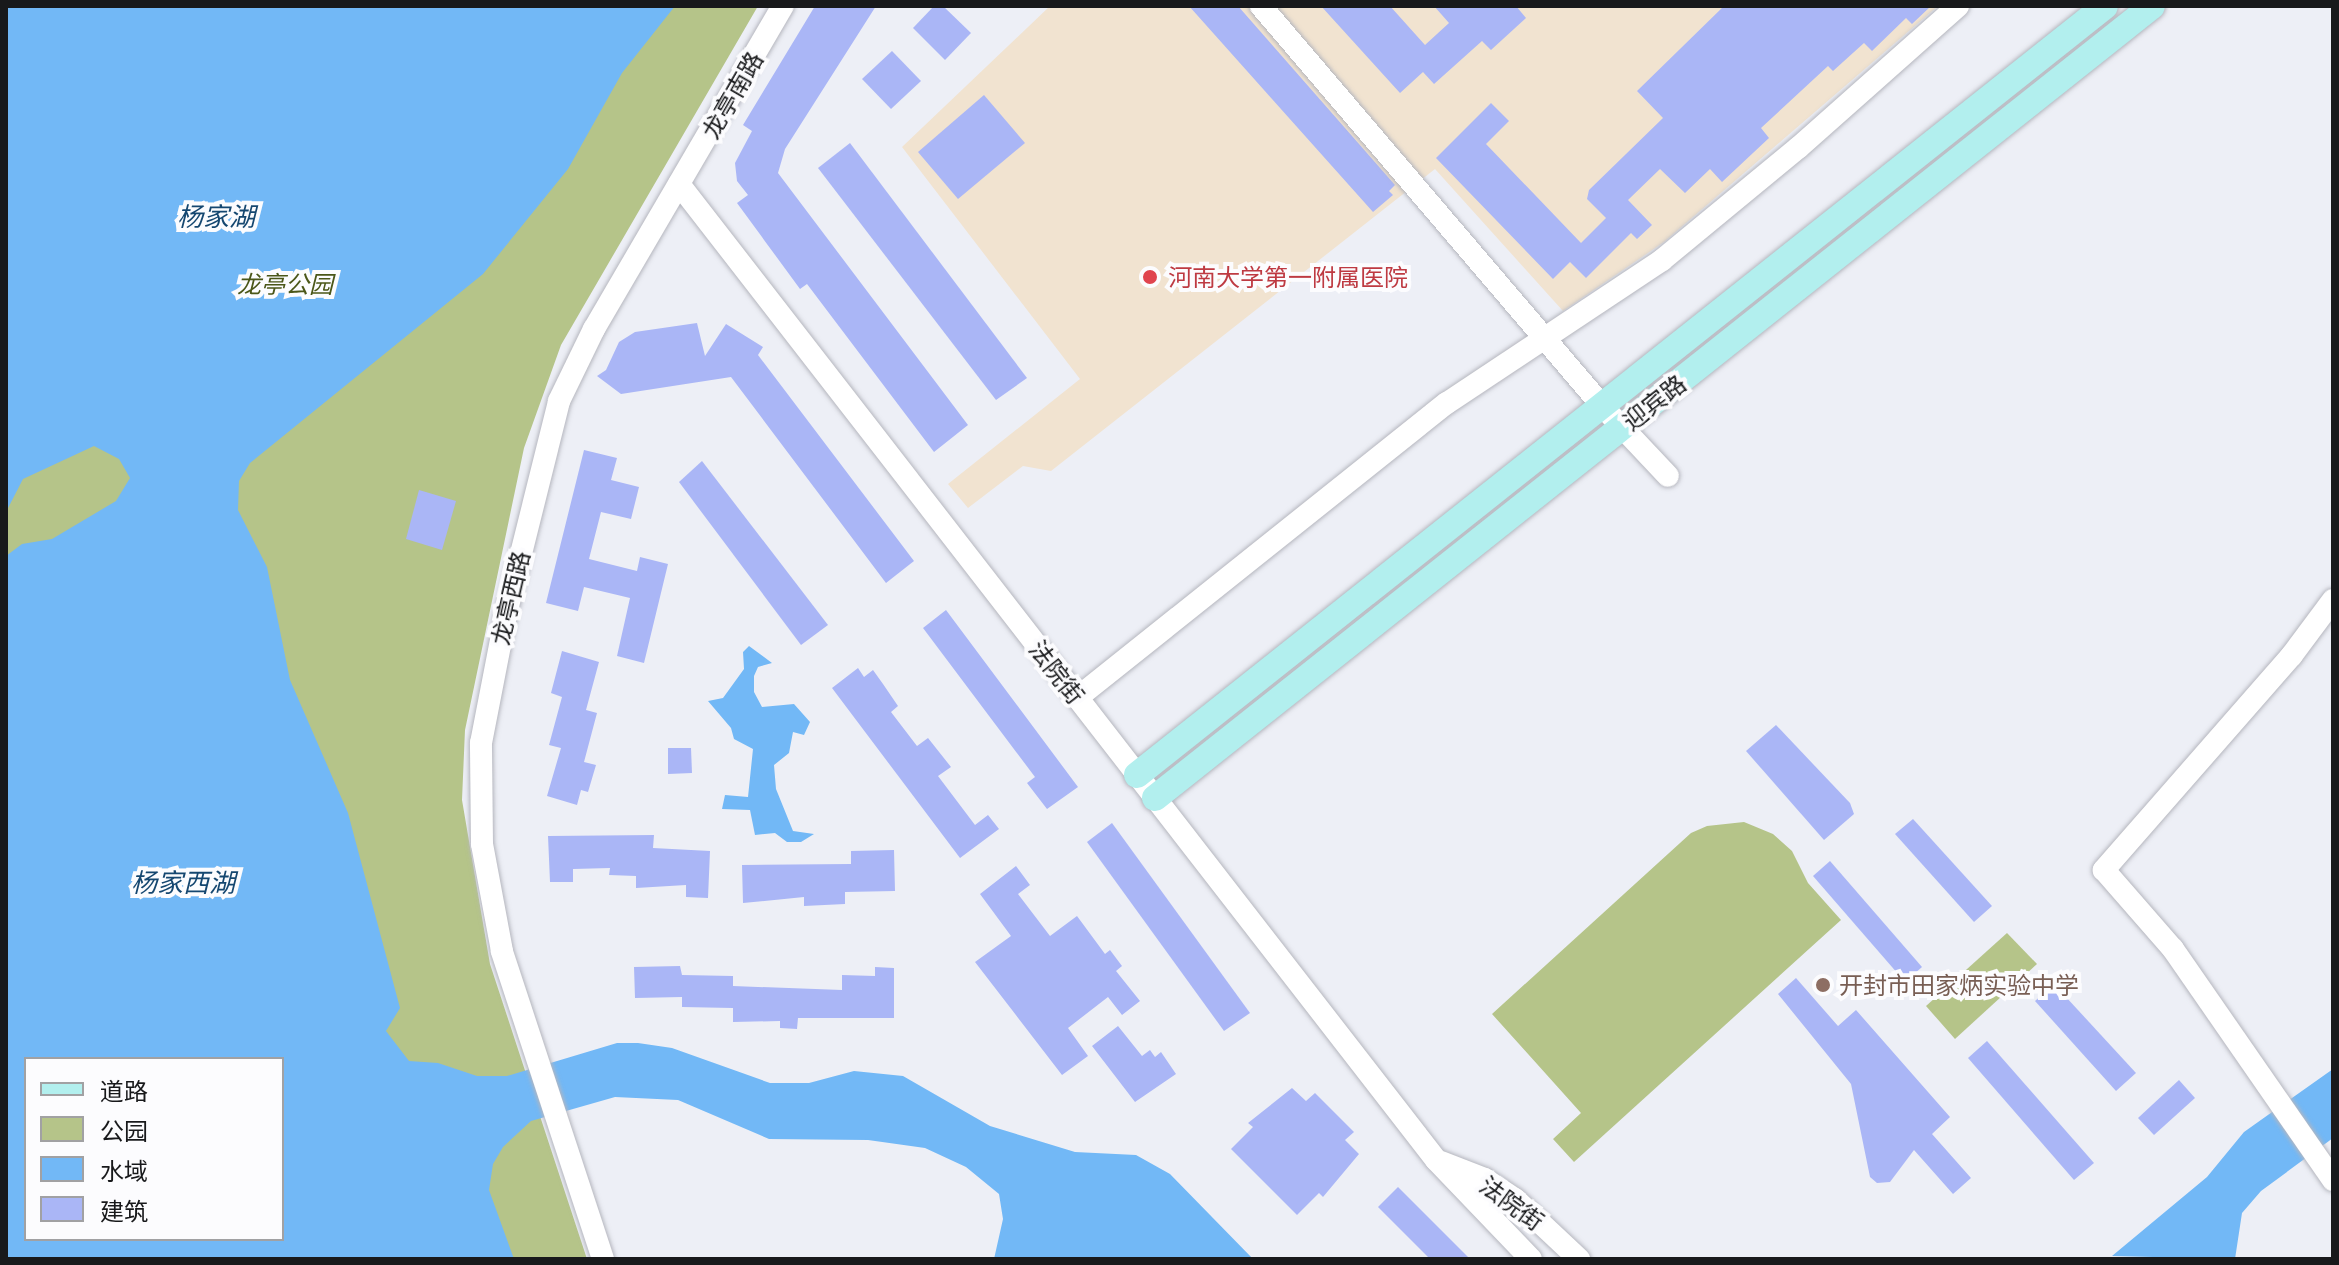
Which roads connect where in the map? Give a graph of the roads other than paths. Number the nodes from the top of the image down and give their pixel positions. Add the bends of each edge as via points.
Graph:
1 (783, 6) edge
2 (1261, 6) edge
3 (1958, 6) edge
4 (2105, 6) edge
5 (2152, 6) edge
6 (679, 184) junction
7 (1546, 340) junction
8 (1613, 418) junction
9 (1668, 476) dead end
10 (2333, 600) edge
11 (1077, 698) junction
12 (1137, 775) junction
13 (1155, 798) junction
14 (1436, 1160) junction
15 (2333, 1180) edge
16 (603, 1259) edge
17 (1531, 1259) edge
18 (1579, 1259) edge

1 - 6 street, 龙亭南路
2 - 7 street
3 - 7 street via 1662,260
4 - 8 main road, 迎宾路
5 - 8 main road, 迎宾路
6 - 11 street, 法院街
6 - 16 street, 龙亭西路 via 594,329 559,401 481,743 482,844 502,951
7 - 8 street
7 - 11 street via 1447,403
8 - 9 street
8 - 12 main road, 迎宾路
8 - 13 main road, 迎宾路
10 - 15 street via 2292,655 2104,870 2173,949
11 - 12 street, 法院街
12 - 13 street, 法院街
13 - 14 street, 法院街
14 - 17 street, 法院街
14 - 18 street, 法院街 via 1485,1179 1515,1199

